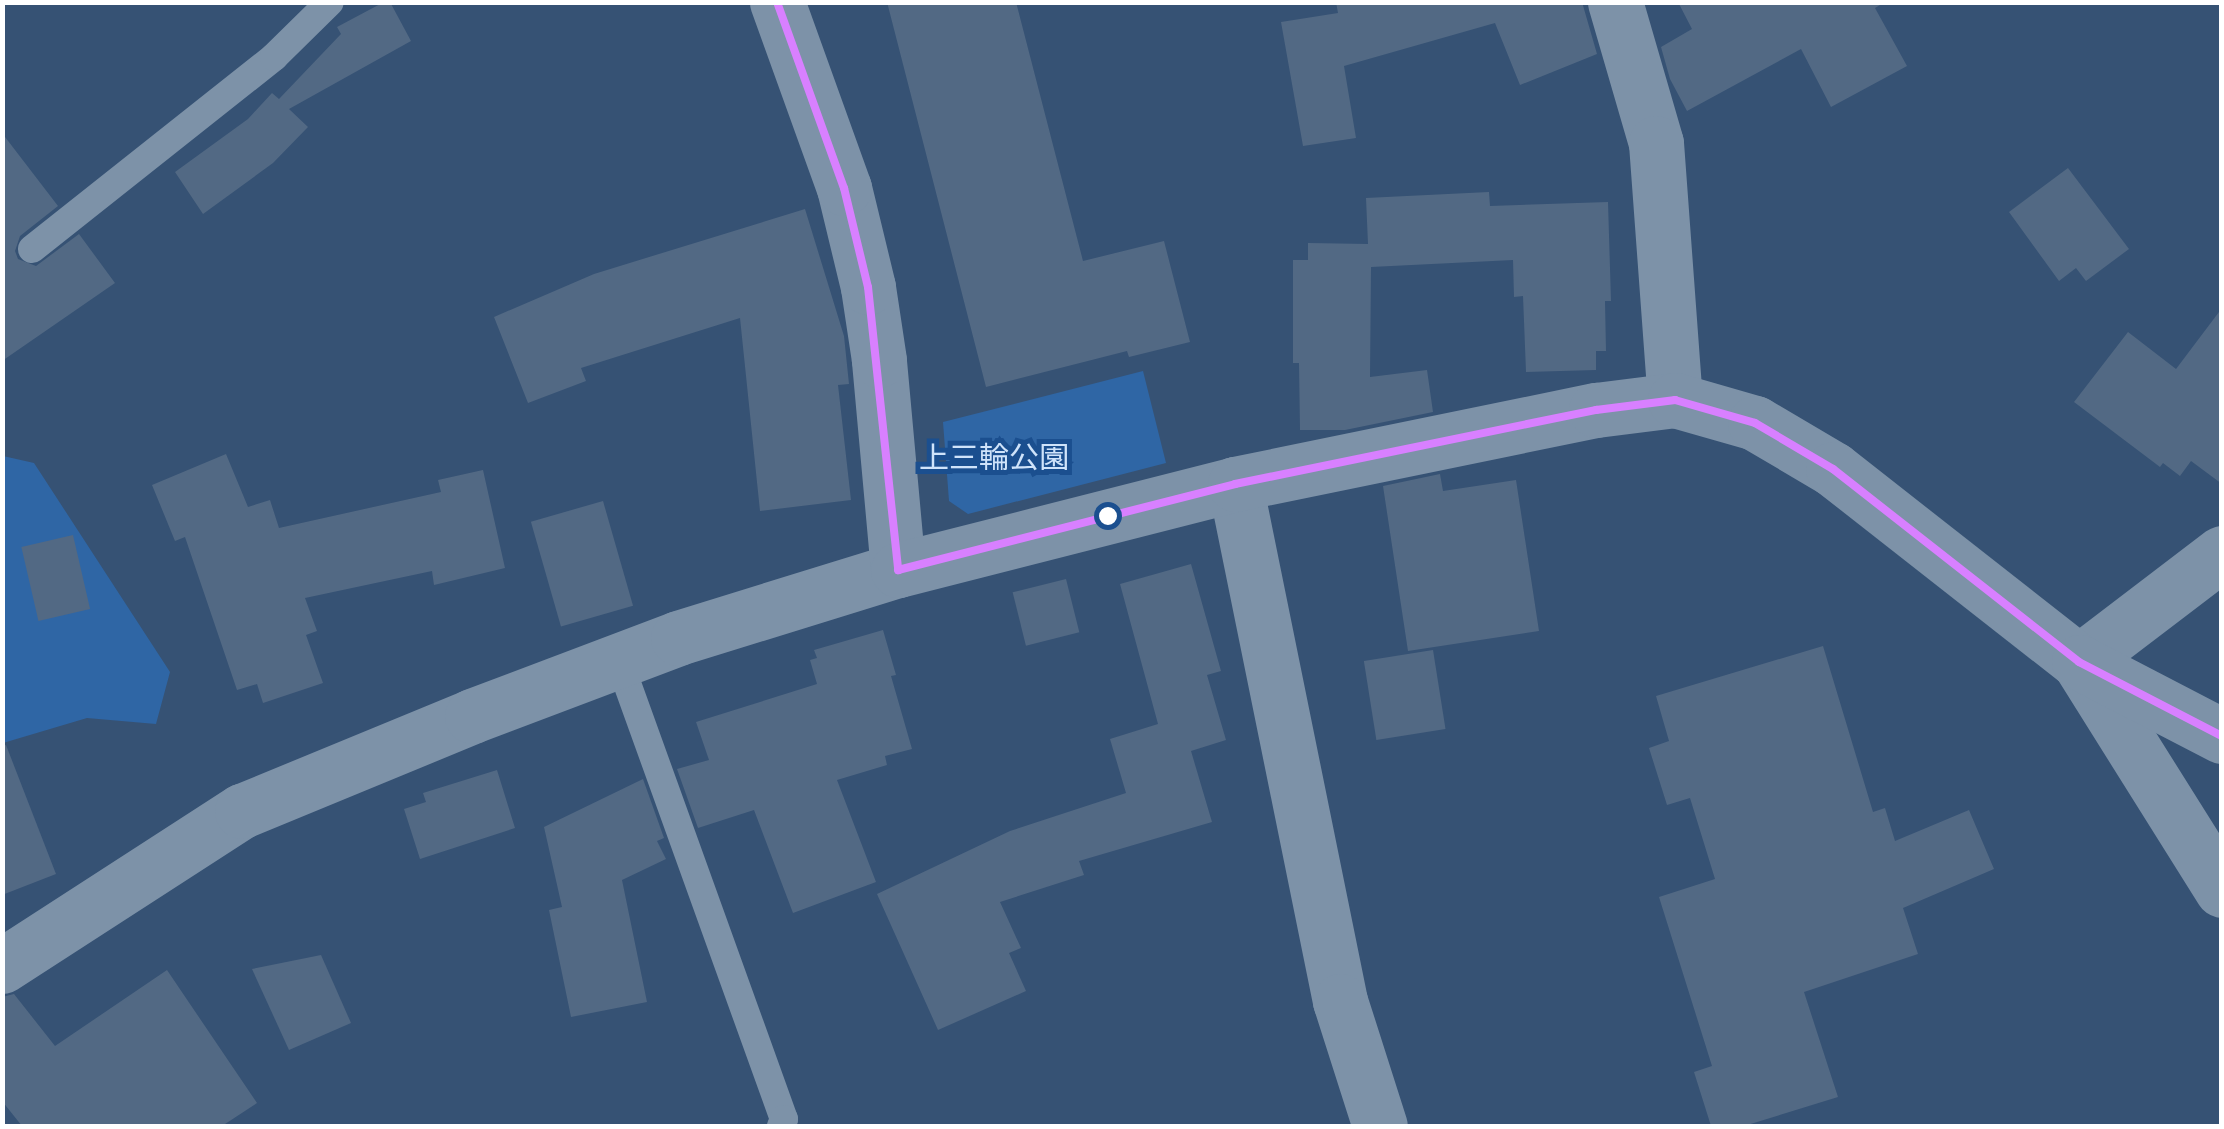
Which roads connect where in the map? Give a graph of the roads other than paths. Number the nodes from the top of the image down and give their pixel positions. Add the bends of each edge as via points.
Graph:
1 (330, 2) edge
2 (777, 2) edge
3 (1615, 2) edge
4 (32, 249) dead end
5 (1675, 400) junction
6 (1235, 484) junction
7 (2222, 553) edge
8 (898, 570) junction
9 (619, 661) junction
10 (2079, 662) junction
11 (2222, 736) edge
12 (2222, 890) edge
13 (2, 966) edge
14 (781, 1126) edge
15 (1380, 1126) edge

1 - 4 lane via 274,57
2 - 8 street via 844,188 868,286
3 - 5 street via 1656,142
5 - 6 street
5 - 10 street via 1755,423 1833,469
6 - 8 street
6 - 15 street via 1340,1000
7 - 10 street
8 - 9 street
9 - 13 street via 242,811
9 - 14 lane via 784,1119
10 - 11 street
10 - 12 street

